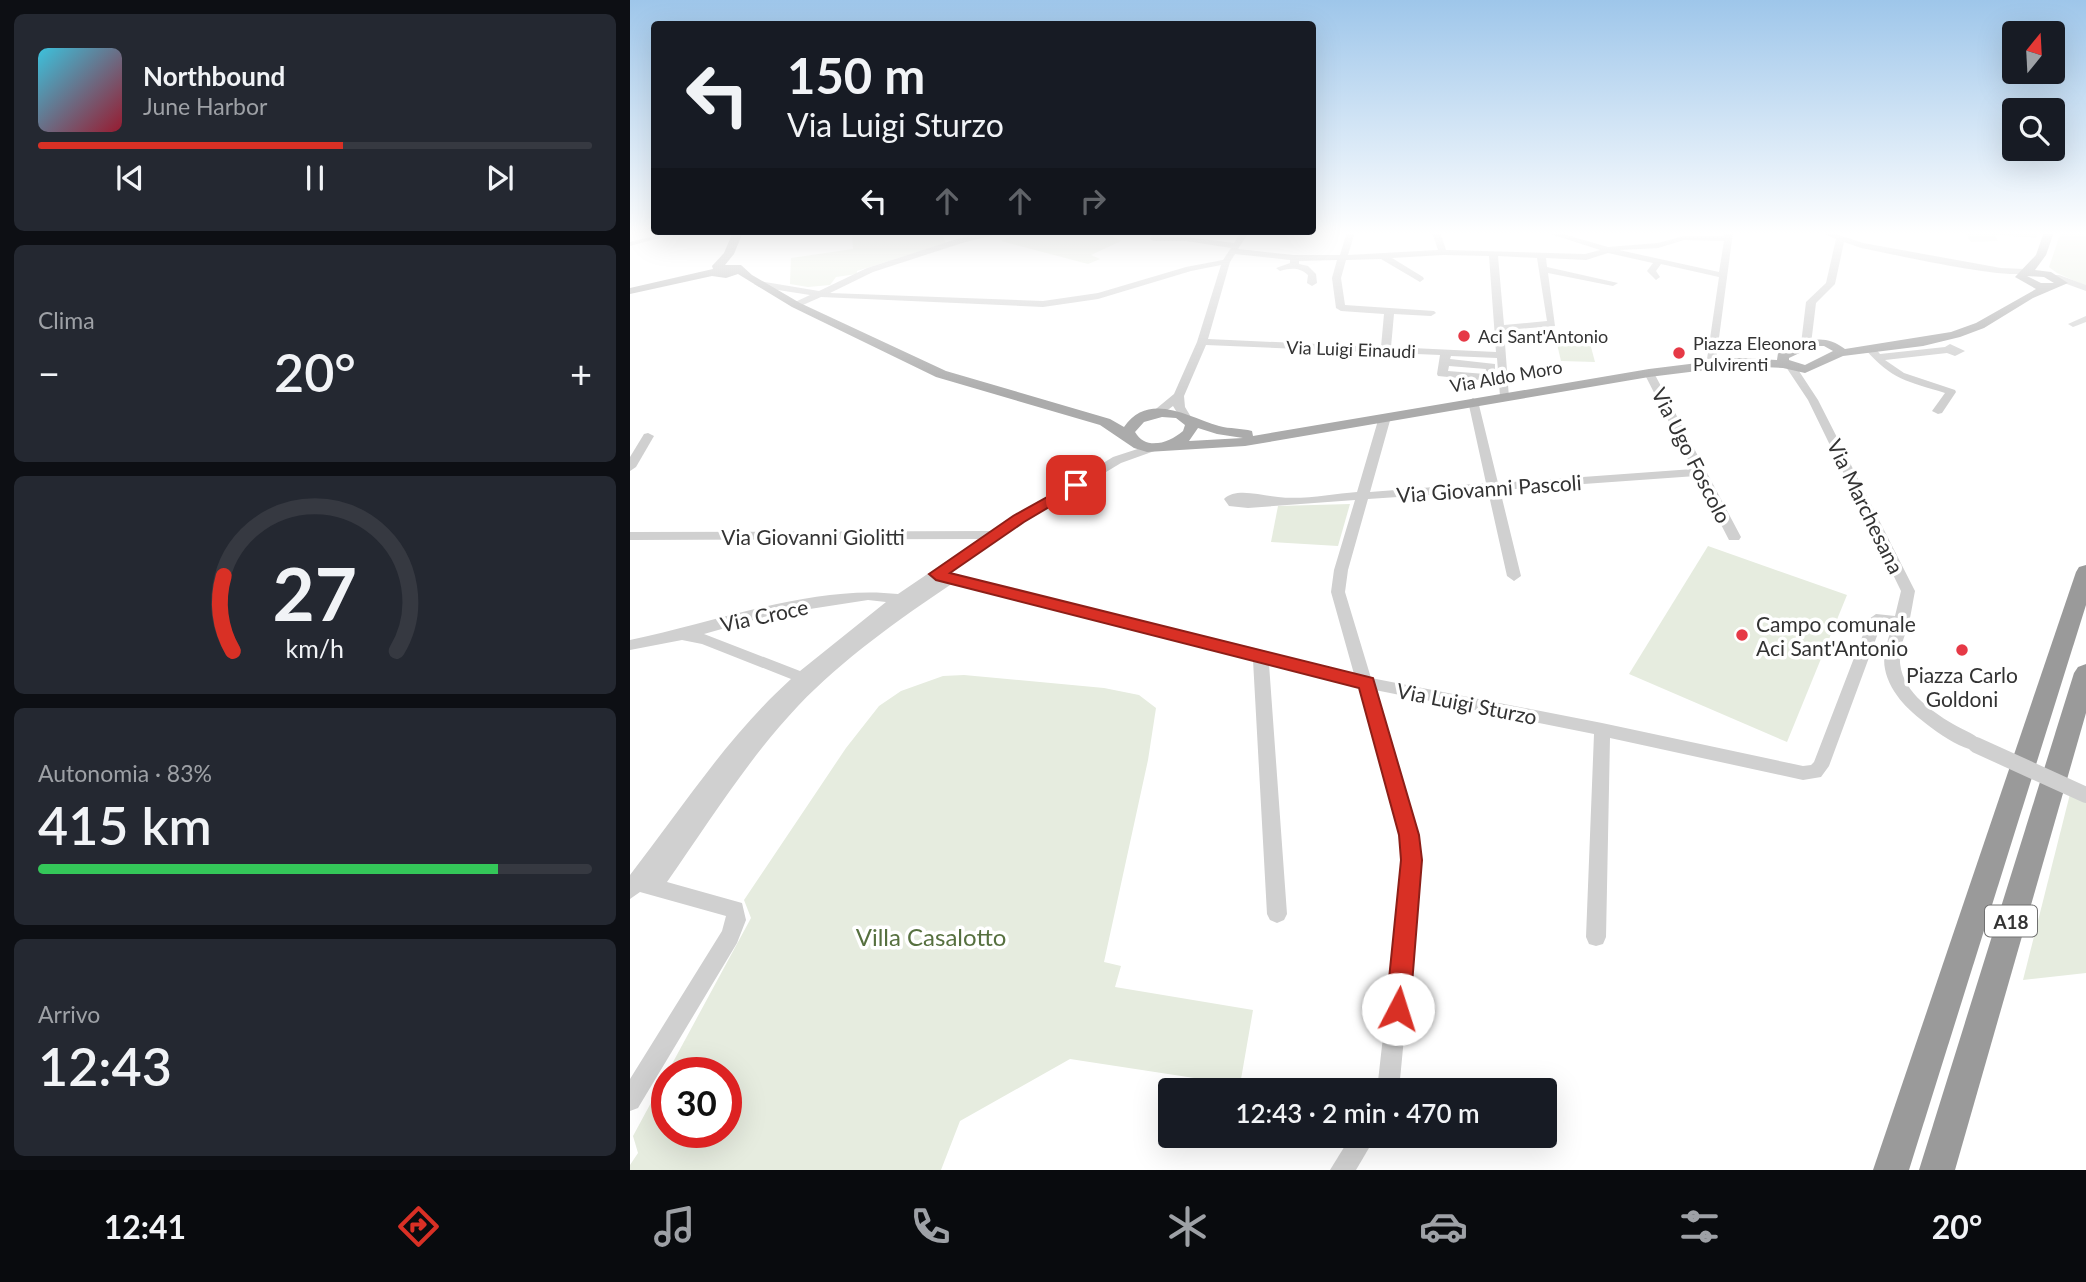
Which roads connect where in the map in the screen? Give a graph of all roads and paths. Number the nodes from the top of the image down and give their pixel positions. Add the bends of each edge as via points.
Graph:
1 (650, 287) edge
2 (754, 287) edge
3 (764, 287) edge
4 (776, 287) edge
5 (832, 287) edge
6 (849, 287) edge
7 (1132, 287) edge
8 (1219, 287) edge
9 (1338, 287) edge
10 (1495, 287) edge
11 (1545, 287) edge
12 (1721, 287) edge
13 (1827, 287) edge
14 (2023, 287) edge
15 (2044, 287) edge
16 (630, 291) edge
17 (819, 293) junction
18 (2022, 297) junction
19 (901, 298) junction
20 (794, 304) junction
21 (1389, 311) junction
22 (1431, 313) dead end
23 (2086, 320) edge
24 (2073, 324) dead end
25 (1498, 328) junction
26 (1807, 338) junction
27 (1202, 342) junction
28 (1892, 345) junction
29 (1832, 346) junction
30 (1386, 350) junction
31 (1948, 350) dead end
32 (1875, 353) junction
33 (1501, 355) junction
34 (1788, 362) junction
35 (1711, 366) junction
36 (1815, 368) junction
37 (1649, 373) junction
38 (1179, 396) junction
39 (1505, 396) junction
40 (1813, 400) junction
41 (1473, 401) junction
42 (1066, 409) junction
43 (1938, 411) dead end
44 (1153, 414) junction
45 (1385, 417) junction
46 (1186, 418) junction
47 (1282, 434) junction
48 (648, 436) dead end
49 (1129, 437) junction
50 (1158, 447) junction
51 (1117, 460) junction
52 (630, 467) edge
53 (1700, 472) junction
54 (1493, 488) junction
55 (1362, 498) junction
56 (1278, 501) dead end
57 (995, 535) junction
58 (630, 536) edge
59 (1734, 537) dead end
60 (2086, 572) edge
61 (944, 576) junction
62 (1514, 576) dead end
63 (900, 598) junction
64 (1902, 622) junction
65 (680, 635) junction
66 (630, 645) edge
67 (1261, 658) junction
68 (2086, 673) edge
69 (800, 677) junction
70 (1367, 683) junction
71 (1602, 729) junction
72 (2086, 795) edge
73 (640, 887) edge
74 (1278, 914) dead end
75 (1596, 937) dead end
76 (1389, 1078) edge
77 (630, 1100) edge
78 (1356, 1148) edge
79 (1342, 1170) edge
80 (1891, 1170) edge
81 (1937, 1170) edge

1 - 16 main road
2 - 20 main road
3 - 20 main road
4 - 17 street
5 - 17 street
6 - 19 street
7 - 19 street via 1063,303
8 - 27 street
9 - 21 street via 1341,308
10 - 25 street
11 - 25 street via 1552,324
12 - 35 street
13 - 26 street via 1811,302
14 - 18 main road
15 - 18 main road
17 - 19 street
17 - 20 street
18 - 28 main road via 1971,329
20 - 42 main road via 942,374
21 - 22 street
21 - 30 street
23 - 24 street
25 - 33 street
26 - 29 main road
26 - 34 main road
27 - 30 street, Via Luigi Einaudi
27 - 38 street
28 - 29 main road
28 - 32 main road
29 - 32 main road
29 - 36 main road
30 - 33 street, Via Luigi Einaudi via 1445,357
31 - 32 street
32 - 43 street via 1884,365 1951,392
33 - 39 street
34 - 35 main road, Via Aldo Moro
34 - 36 main road, Via Aldo Moro via 1804,370
34 - 40 street, Via Marchesana
35 - 37 main road, Via Aldo Moro
36 - 40 street via 1809,380
37 - 39 main road, Via Aldo Moro
37 - 53 street, Via Ugo Foscolo
38 - 44 street
38 - 46 street
39 - 41 main road, Via Aldo Moro
40 - 64 street, Via Marchesana via 1908,591
41 - 45 main road, Via Aldo Moro
41 - 54 street
42 - 44 main road via 1119,416
42 - 49 main road via 1105,422
44 - 46 main road
44 - 49 main road via 1132,424
45 - 47 main road, Via Aldo Moro
45 - 55 street
46 - 47 main road via 1228,432
46 - 50 main road via 1192,429 1187,437
47 - 50 main road via 1245,442
48 - 52 street
49 - 50 main road via 1142,446
49 - 51 street via 1127,449
50 - 51 street
51 - 57 street
53 - 54 street, Via Giovanni Pascoli
53 - 59 street, Via Ugo Foscolo
54 - 55 street, Via Giovanni Pascoli
54 - 62 street
55 - 56 street, Via Giovanni Pascoli
55 - 70 street via 1338,592
57 - 58 street, Via Giovanni Giolitti
57 - 61 street
60 - 80 highway, A18
61 - 63 street
61 - 67 street, Via Luigi Sturzo
61 - 73 street via 791,703
63 - 65 street, Via Croce via 868,595 771,610
63 - 69 street
64 - 71 street, Via Luigi Sturzo via 1876,619 1815,772
64 - 72 street, Via Marchesana, bridge via 1892,654 1896,679 1905,695 1935,723
65 - 66 street, Via Croce
65 - 69 street via 705,639
67 - 70 street, Via Luigi Sturzo
67 - 74 street
68 - 81 highway, A18
69 - 73 street via 743,740
70 - 71 street, Via Luigi Sturzo
70 - 76 street via 1412,860
71 - 75 street
73 - 77 street via 735,909 736,920
78 - 79 street

